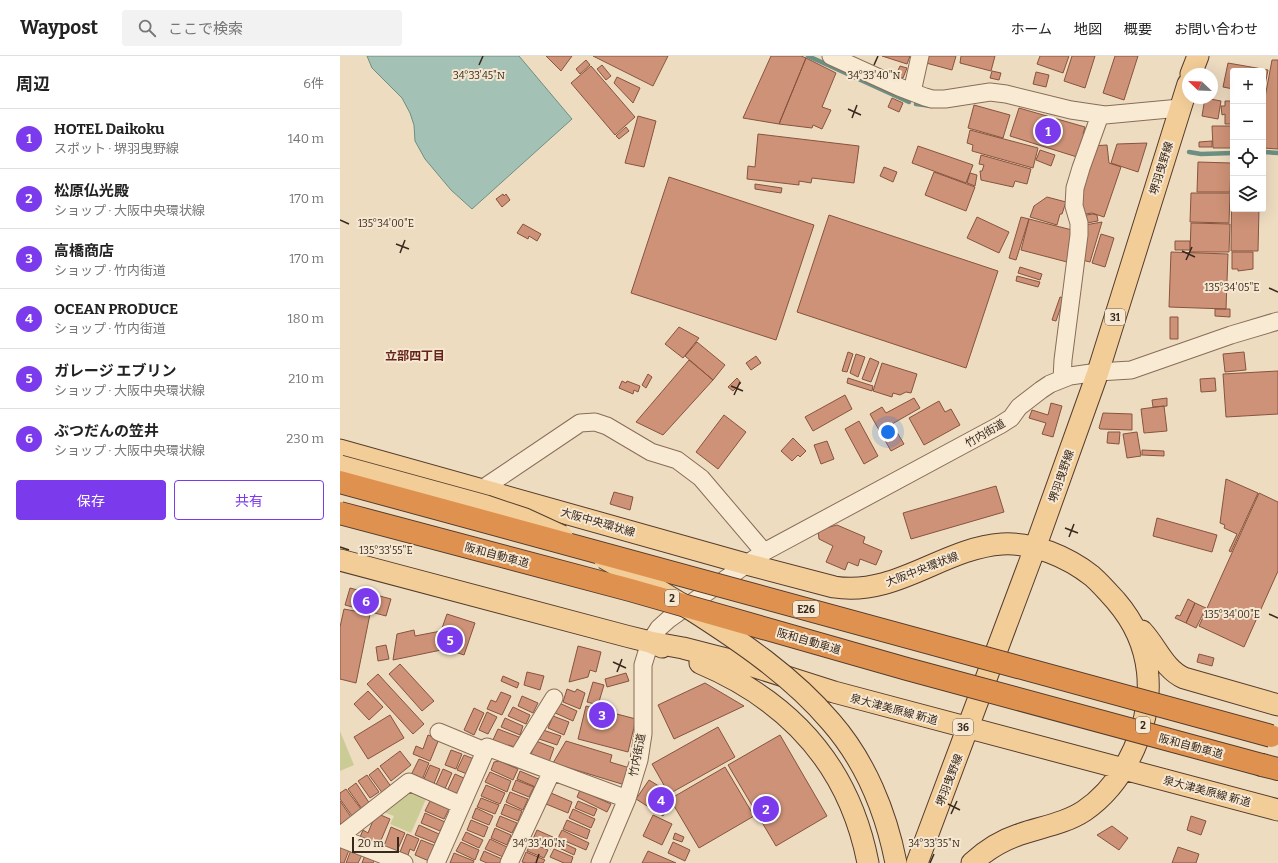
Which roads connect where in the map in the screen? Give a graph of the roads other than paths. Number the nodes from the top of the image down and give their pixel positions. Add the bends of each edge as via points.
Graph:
1 (831, 56) edge
2 (920, 56) edge
3 (1198, 56) edge
4 (1194, 68) edge
5 (912, 92) junction
6 (1182, 102) edge
7 (1180, 108) junction
8 (1100, 115) junction
9 (1278, 321) edge
10 (1098, 372) junction
11 (1062, 379) junction
12 (340, 450) edge
13 (340, 466) edge
14 (340, 482) edge
15 (482, 489) junction
16 (340, 512) edge
17 (1035, 548) junction
18 (764, 552) junction
19 (340, 560) edge
20 (746, 564) junction
21 (1123, 609) junction
22 (650, 642) junction
23 (554, 698) dead end
24 (1278, 705) edge
25 (969, 729) junction
26 (439, 732) dead end
27 (1278, 737) edge
28 (485, 751) junction
29 (517, 758) junction
30 (1123, 770) junction
31 (1278, 770) edge
32 (552, 771) junction
33 (627, 798) junction
34 (461, 805) junction
35 (1278, 810) edge
36 (340, 837) edge
37 (404, 863) edge
38 (436, 863) edge
39 (509, 863) edge
40 (600, 863) edge
41 (868, 863) edge
42 (896, 863) edge
43 (917, 863) edge
44 (972, 863) edge

1 - 5 street
2 - 5 street
3 - 4 main road
5 - 8 street via 925,98 945,100 982,92 996,92
6 - 7 main road, 堺羽曳野線 / 31
7 - 8 street
7 - 10 main road, 堺羽曳野線 / 31
8 - 11 street via 1075,188 1074,206 1079,223 1079,235
9 - 10 street, 竹内街道 via 1131,370
10 - 11 street, 竹内街道
10 - 17 main road, 堺羽曳野線 / 31
11 - 18 street, 竹内街道 via 1028,399 1011,418 1000,425
12 - 15 main road, 大阪中央環状線 / 2
13 - 42 main road, 大阪中央環状線 / 2, bridge via 486,506 546,528 611,562 735,639 801,691 843,737 863,768 878,800
14 - 27 highway, E26, bridge
15 - 18 street via 580,423 595,422 607,426 651,452 677,460 701,478
15 - 20 main road, 大阪中央環状線 / 2
16 - 31 highway, 阪和自動車道, bridge
17 - 20 main road, 大阪中央環状線 / 2 via 1002,544 976,549 947,558 902,579 862,588 834,587
17 - 21 main road, 大阪中央環状線 / 2 via 1068,560 1082,569 1104,587
17 - 25 main road, 堺羽曳野線
18 - 20 street, 竹内街道
19 - 22 main road
20 - 22 street, 竹内街道 via 669,619
21 - 24 main road via 1176,675
21 - 30 main road, 大阪中央環状線 / 2 via 1143,650 1148,681 1144,720
22 - 25 main road, 泉大津美原線 新道 / 36 via 746,664 834,692
22 - 33 street, 竹内街道 via 643,665 643,734 639,760
22 - 41 main road via 737,680 800,727 830,766 847,797
23 - 29 street
25 - 30 main road, 泉大津美原線 新道 / 36
25 - 43 main road, 堺羽曳野線
26 - 28 street
28 - 29 street via 487,747
28 - 34 street
29 - 32 street
30 - 35 main road, 泉大津美原線 新道 / 36
30 - 44 main road, 大阪中央環状線 / 2 via 1103,794 1083,811 1003,841
32 - 33 street
32 - 39 street
33 - 40 street, 竹内街道
34 - 36 street via 409,782
34 - 38 street
36 - 37 street

